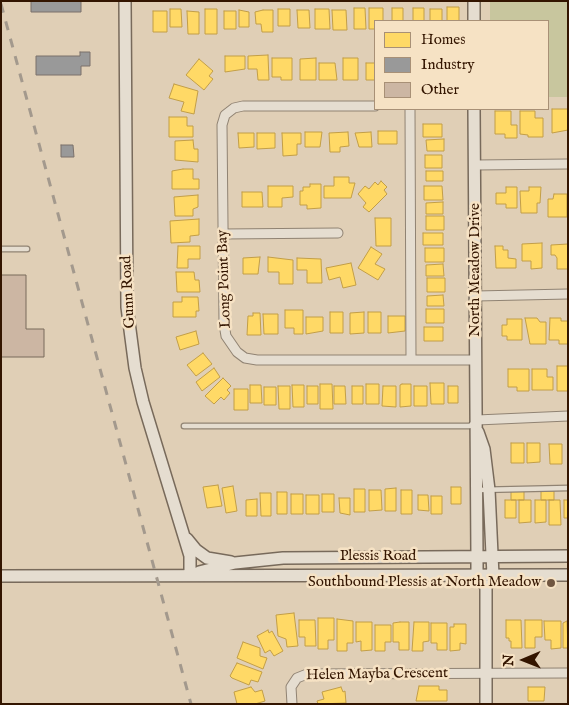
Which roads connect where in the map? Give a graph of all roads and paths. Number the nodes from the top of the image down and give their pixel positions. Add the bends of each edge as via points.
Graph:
1 (125, 1) edge
2 (474, 1) edge
3 (474, 20) edge
4 (374, 106) edge
5 (410, 110) edge
6 (474, 110) edge
7 (568, 164) edge
8 (476, 165) junction
9 (338, 233) dead end
10 (223, 234) junction
11 (1, 249) edge
12 (27, 249) dead end
13 (568, 294) edge
14 (476, 296) junction
15 (411, 360) junction
16 (476, 360) junction
17 (568, 416) edge
18 (477, 425) junction
19 (184, 426) dead end
20 (568, 488) edge
21 (476, 490) junction
22 (489, 490) junction
23 (182, 531) junction
24 (493, 556) junction
25 (568, 556) edge
26 (477, 557) junction
27 (235, 562) junction
28 (477, 574) junction
29 (190, 575) junction
30 (568, 575) edge
31 (1, 576) edge
32 (493, 576) junction
33 (486, 587) junction
34 (568, 672) edge
35 (486, 673) junction
36 (484, 702) edge
37 (292, 704) edge

1 - 23 street, Gunn Road via 127,306 143,402
2 - 3 street
4 - 10 street, Long Point Bay via 243,106 225,115 222,125
5 - 15 street
6 - 8 street, North Meadow Drive
7 - 8 street
8 - 14 street, North Meadow Drive
9 - 10 street
10 - 15 street, Long Point Bay via 224,324 230,342 245,358
11 - 12 lane
13 - 14 street
14 - 16 street, North Meadow Drive
15 - 16 street, Long Point Bay
16 - 18 street, North Meadow Drive
17 - 18 street
18 - 19 lane
18 - 21 street, North Meadow Drive
18 - 22 street, North Meadow Drive via 484,449
20 - 22 lane
21 - 22 lane
21 - 26 street, North Meadow Drive
22 - 24 street, North Meadow Drive
23 - 27 street via 207,558
23 - 29 street, Gunn Road via 190,556
24 - 25 street, Plessis Road
24 - 26 street, Plessis Road
24 - 32 street, North Meadow Drive
26 - 27 street, Plessis Road via 283,558
26 - 28 street, North Meadow Drive
27 - 29 street, Plessis Road
28 - 29 street, Plessis Road
28 - 32 street, Plessis Road
28 - 33 street
29 - 31 street, Plessis Road
30 - 32 street, Plessis Road
32 - 33 street
33 - 35 street
34 - 35 street
35 - 36 street
35 - 37 street, Helen Mayba Crescent via 307,674 297,678 291,686

